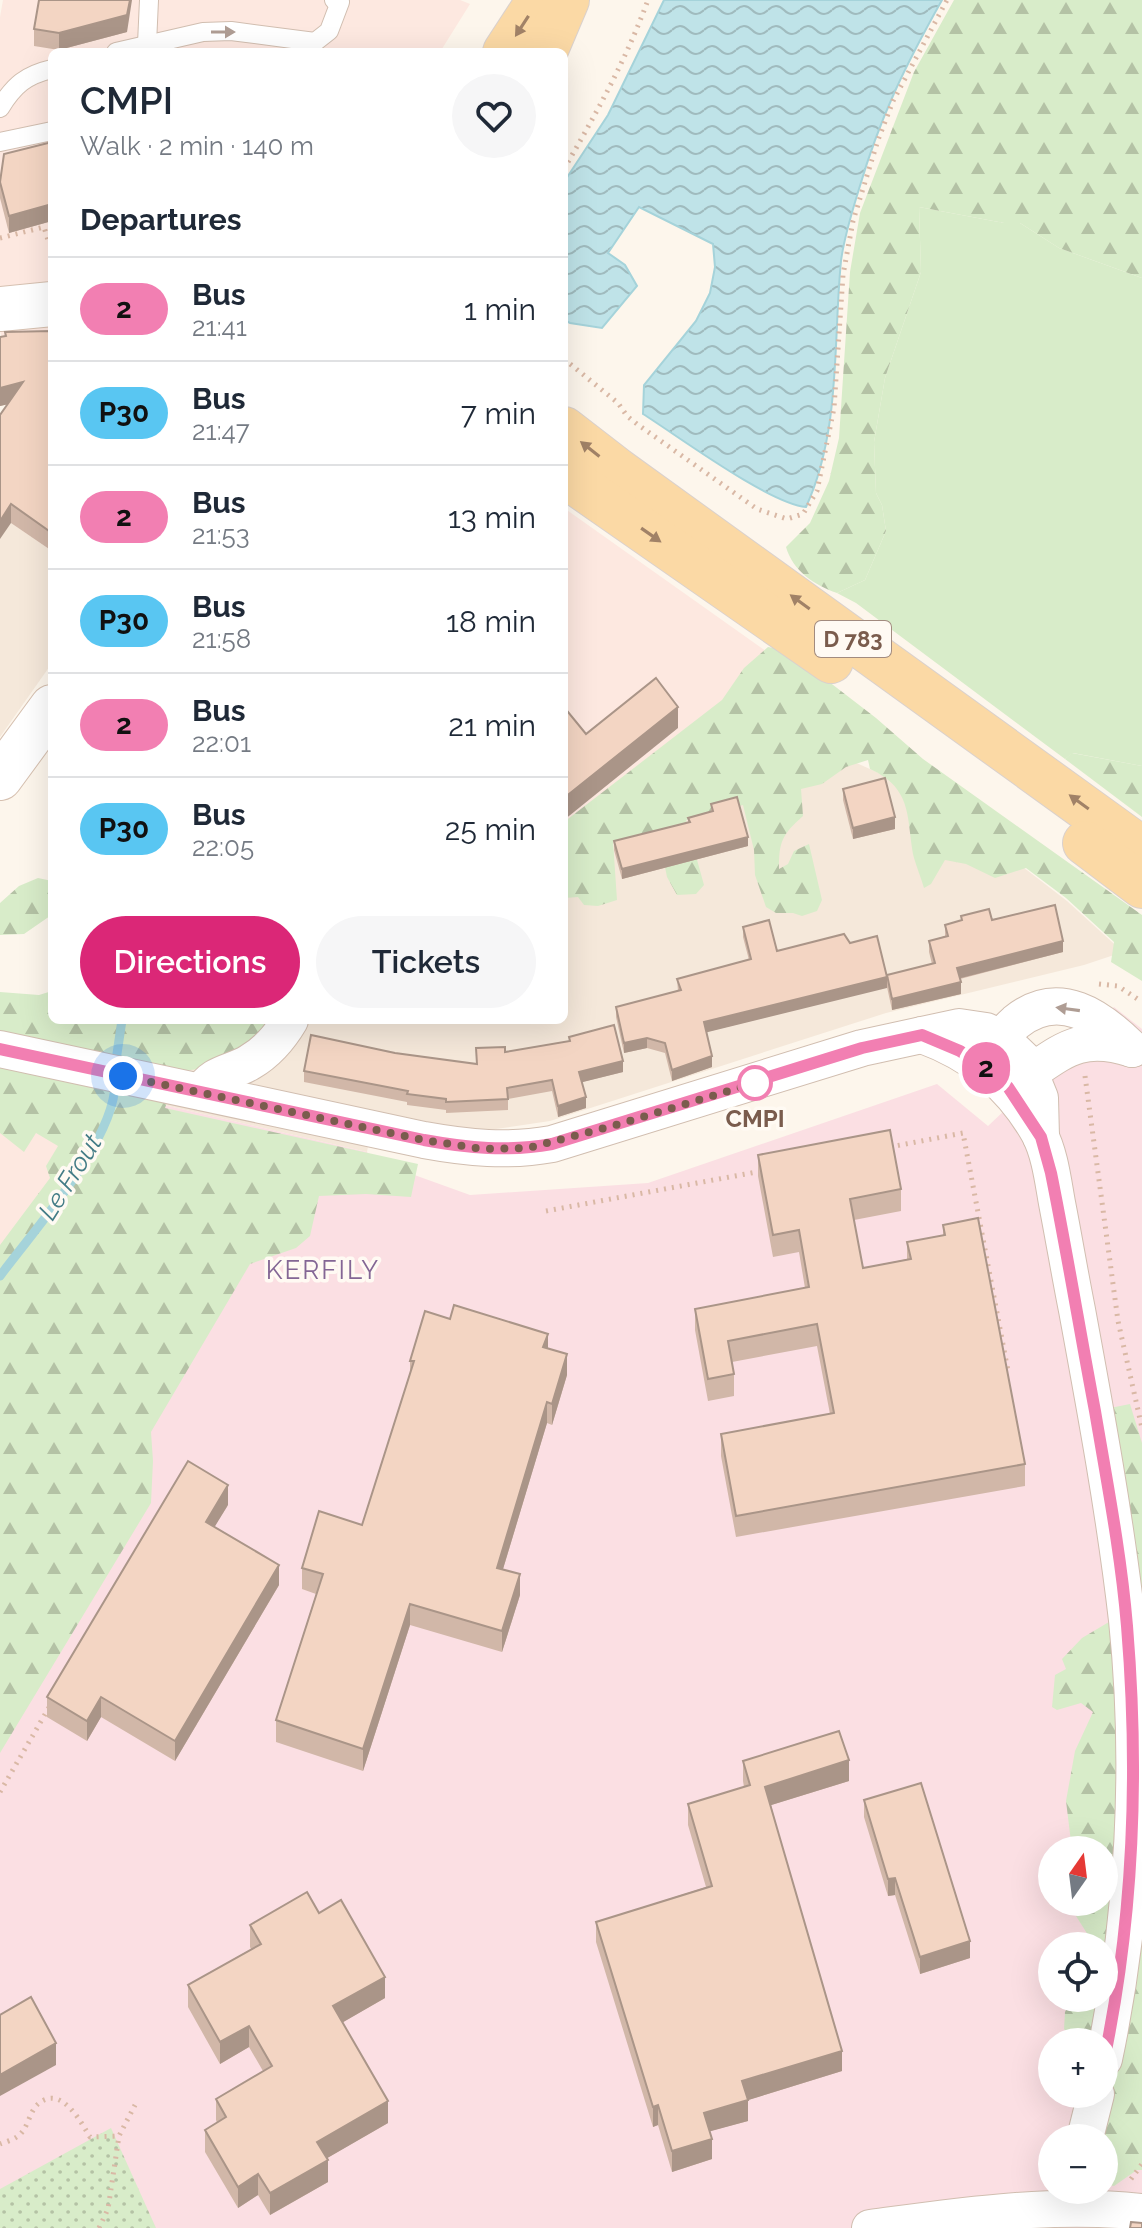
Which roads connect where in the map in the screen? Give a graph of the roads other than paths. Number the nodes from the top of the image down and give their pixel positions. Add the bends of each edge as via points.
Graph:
1 (149, 0) edge
2 (334, 0) edge
3 (539, 0) edge
4 (567, 0) edge
5 (147, 44) junction
6 (132, 48) edge
7 (508, 48) edge
8 (547, 48) edge
9 (48, 70) edge
10 (0, 108) edge
11 (48, 132) edge
12 (0, 142) edge
13 (48, 304) edge
14 (0, 309) edge
15 (568, 432) edge
16 (568, 478) edge
17 (48, 712) edge
18 (0, 778) edge
19 (1142, 849) edge
20 (1142, 886) edge
21 (287, 1024) edge
22 (0, 1049) edge
23 (990, 1051) junction
24 (1020, 1080) junction
25 (202, 1092) junction
26 (1109, 2028) edge
27 (1067, 2209) edge
28 (1142, 2212) edge
29 (870, 2228) edge

1 - 5 lane
5 -> 2 lane via 231,31 315,42 329,31 340,2
3 -> 7 main road
4 - 8 main road
5 - 6 lane
9 - 10 lane via 19,82
11 - 12 lane
13 - 14 main road
19 -> 15 main road, D 783
16 -> 20 main road, D 783
17 - 18 main road
21 - 25 street via 258,1057 211,1078
22 - 25 street
23 - 24 street
24 -> 23 street via 1068,1049 1097,1041 1132,1049 1096,1017 1060,1007 1029,1014
23 - 25 street via 960,1051 922,1035 862,1048 616,1125 505,1150 458,1146
24 - 26 street via 1053,1182 1125,1607 1131,1864
27 - 28 street
27 - 29 street

